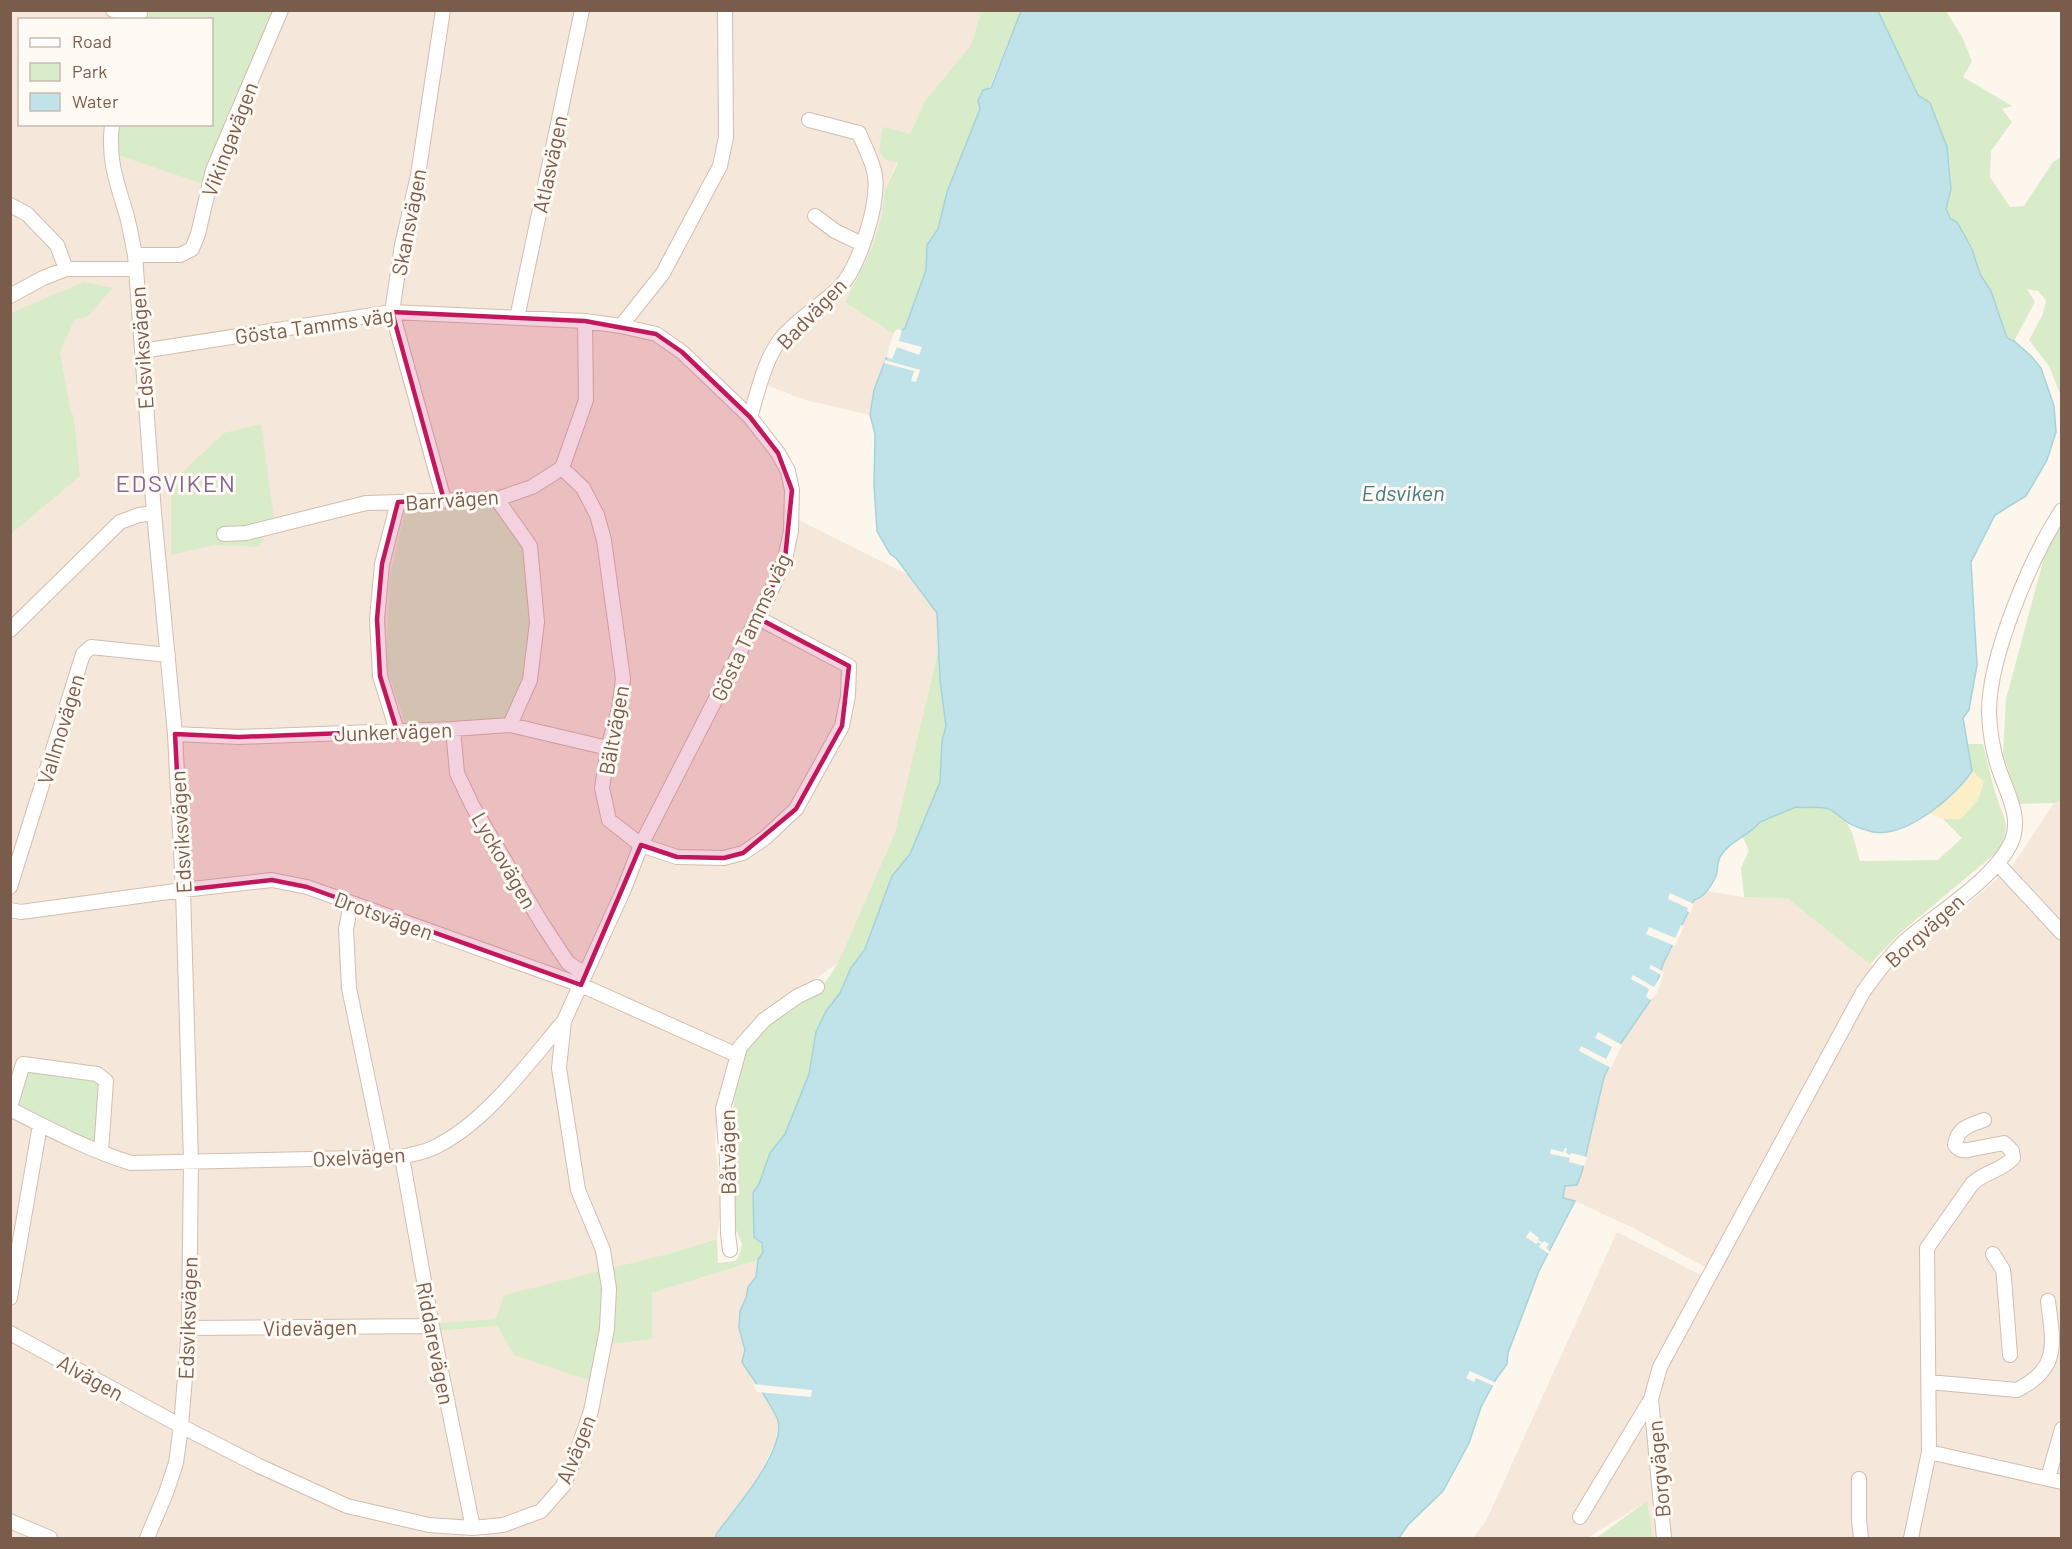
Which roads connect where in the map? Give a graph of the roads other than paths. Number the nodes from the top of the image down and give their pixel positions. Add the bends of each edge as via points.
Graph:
1 (113, 10) edge
2 (281, 10) edge
3 (443, 10) edge
4 (582, 10) edge
5 (725, 10) edge
6 (140, 15) edge
7 (809, 120) dead end
8 (112, 126) edge
9 (10, 205) edge
10 (816, 216) dead end
11 (862, 244) junction
12 (135, 262) junction
13 (66, 269) junction
14 (10, 296) edge
15 (392, 312) junction
16 (517, 318) junction
17 (585, 321) junction
18 (621, 326) junction
19 (142, 351) junction
20 (750, 417) junction
21 (562, 468) junction
22 (497, 499) junction
23 (444, 500) junction
24 (398, 502) junction
25 (2061, 510) edge
26 (154, 513) junction
27 (224, 534) dead end
28 (758, 618) junction
29 (10, 630) edge
30 (168, 655) junction
31 (510, 725) junction
32 (453, 729) junction
33 (396, 730) junction
34 (175, 734) junction
35 (608, 748) junction
36 (641, 845) junction
37 (1998, 864) junction
38 (10, 887) edge
39 (183, 890) junction
40 (351, 903) junction
41 (10, 910) edge
42 (2061, 933) edge
43 (581, 985) junction
44 (817, 987) dead end
45 (564, 1021) junction
46 (737, 1055) junction
47 (10, 1108) edge
48 (1984, 1120) dead end
49 (40, 1125) junction
50 (101, 1152) junction
51 (384, 1157) junction
52 (402, 1157) junction
53 (190, 1161) junction
54 (730, 1250) dead end
55 (1993, 1254) dead end
56 (10, 1298) edge
57 (2048, 1301) dead end
58 (432, 1326) junction
59 (189, 1328) junction
60 (10, 1333) edge
61 (2010, 1355) dead end
62 (1929, 1382) junction
63 (1651, 1400) junction
64 (181, 1426) junction
65 (2061, 1429) edge
66 (1929, 1452) junction
67 (1859, 1479) dead end
68 (2055, 1480) edge
69 (1580, 1517) dead end
70 (10, 1521) edge
71 (473, 1528) junction
72 (50, 1539) edge
73 (147, 1539) edge
74 (1664, 1539) edge
75 (1861, 1539) edge
76 (1911, 1539) edge

1 - 6 street
2 - 12 street, Vikingavägen via 213,171 192,249 180,255
3 - 15 street, Skansvägen
4 - 16 street, Atlasvägen
5 - 18 street via 726,137 720,166 663,273
7 - 11 street, Badvägen via 859,133 875,173 876,189
8 - 12 street, Edsviksvägen via 112,170
9 - 13 street via 27,214 57,245
10 - 11 street
11 - 20 street, Badvägen via 852,270 840,286 780,339 768,361
12 - 13 street, Vikingavägen
12 - 19 street, Edsviksvägen
13 - 14 street
15 - 16 street, Gösta Tamms väg
15 - 19 street, Gösta Tamms väg
15 - 23 street, Skansvägen
16 - 17 street, Gösta Tamms väg
17 - 18 street, Gösta Tamms väg
17 - 21 street via 586,400
18 - 20 street, Gösta Tamms väg via 656,334 682,352
19 - 26 street, Edsviksvägen
20 - 28 street, Gösta Tamms väg via 788,471 793,499 785,560
21 - 22 street, Barrvägen via 532,487
21 - 35 street, Bältvägen via 583,488 604,540 623,679
22 - 23 street, Barrvägen
22 - 31 street via 530,546 537,622 530,680
23 - 24 street, Barrvägen
24 - 27 street, Barrvägen via 366,503 246,533
24 - 33 street via 382,564 377,619 380,675
25 - 37 street, Borgvägen via 2044,536 2010,620 1991,687 1991,739 2015,822 2011,844
26 - 29 street via 120,522
26 - 30 street, Edsviksvägen
28 - 36 street, Gösta Tamms väg
28 - 36 street, Bältvägen via 849,666 842,726 796,809 743,853 724,858 677,857
30 - 34 street, Edsviksvägen
30 - 38 street, Vallmovägen via 91,647 82,654
31 - 32 street, Junkervägen
31 - 35 street, Junkervägen
32 - 33 street, Junkervägen
32 - 43 street, Lyckovägen via 458,773 472,805
33 - 34 street, Junkervägen via 239,737
34 - 39 street, Edsviksvägen
35 - 36 street, Bältvägen via 602,788 609,820
36 - 43 street, Gösta Tamms väg
37 - 42 street
37 - 63 street, Borgvägen via 1904,943 1863,992 1660,1367
39 - 40 street, Drotsvägen via 272,880 307,887
39 - 41 street, Drotsvägen via 21,912
39 - 53 street, Edsviksvägen
40 - 43 street, Drotsvägen
40 - 51 street via 346,929 349,988
43 - 45 street, Alvägen
43 - 46 street, Drotsvägen
44 - 46 street, Båtvägen via 764,1020
45 - 52 street, Oxelvägen via 478,1119 434,1148
45 - 71 street, Alvägen via 559,1068 578,1190 603,1250 609,1288 607,1329 591,1411 562,1486 541,1512 503,1525
46 - 54 street, Båtvägen via 723,1109
47 - 49 street, Oxelvägen
47 - 50 street, Oxelvägen via 23,1064 97,1074 106,1081
48 - 62 street via 1958,1133 1957,1148 1962,1151 2004,1143 2013,1158 1972,1184 1927,1248
49 - 50 street, Oxelvägen
49 - 56 street
50 - 53 street, Oxelvägen via 131,1163
51 - 52 street, Oxelvägen
51 - 53 street, Oxelvägen
52 - 58 street, Riddarevägen
53 - 59 street, Edsviksvägen
55 - 61 street via 2004,1278
57 - 62 street via 2053,1345 2041,1374 2029,1384 2017,1390
58 - 59 street, Videvägen
58 - 71 street, Riddarevägen
59 - 64 street, Edsviksvägen
60 - 64 street, Alvägen
62 - 66 street
63 - 69 street, Borgvägen
63 - 74 street, Borgvägen
64 - 71 street, Alvägen via 347,1506 429,1525
64 - 73 street, Edsviksvägen via 172,1473
65 - 68 street
66 - 68 street
66 - 76 street
67 - 75 street
70 - 72 street

